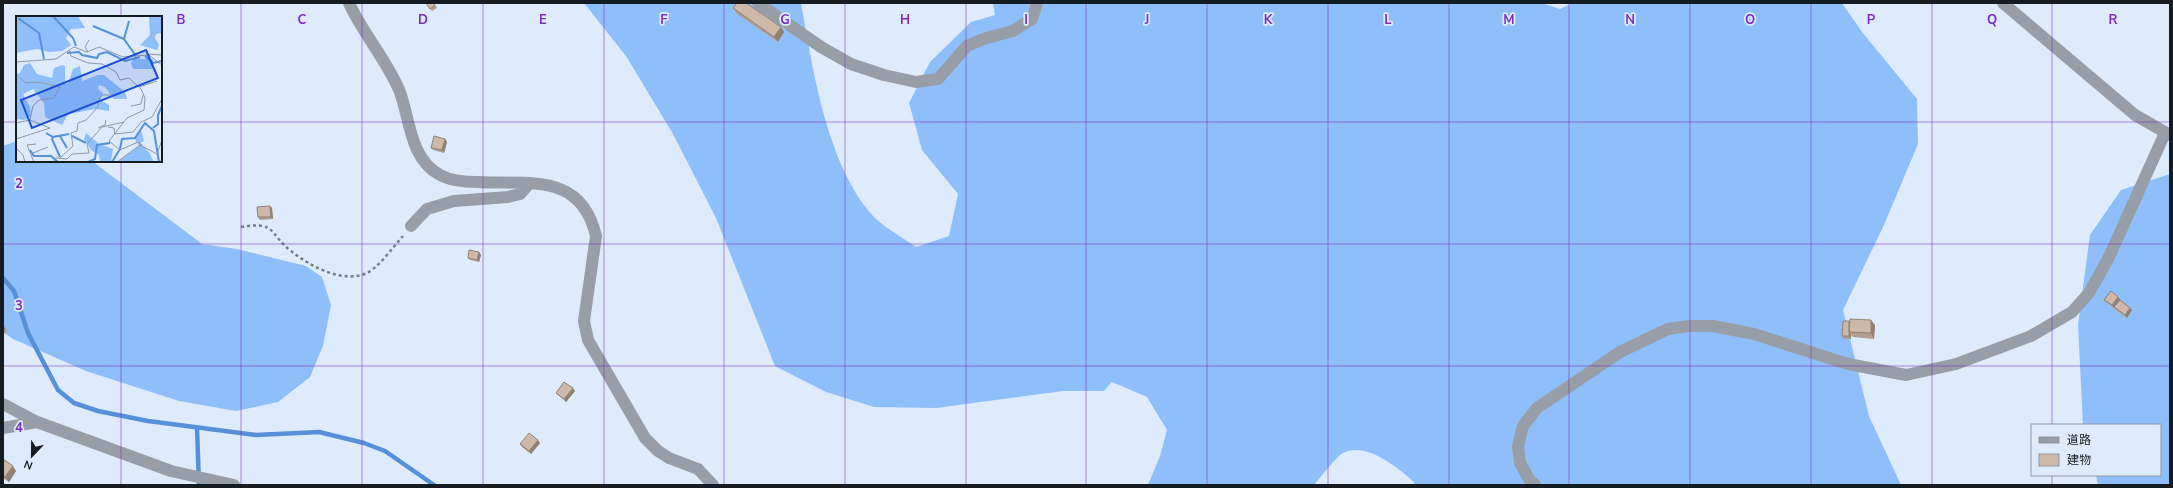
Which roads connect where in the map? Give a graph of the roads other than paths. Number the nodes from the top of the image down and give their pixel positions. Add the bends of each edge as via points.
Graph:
1 (349, 3) edge
2 (758, 3) edge
3 (1037, 3) edge
4 (2003, 3) edge
5 (2168, 134) edge
6 (529, 184) junction
7 (411, 226) road end
8 (3, 404) edge
9 (37, 422) junction
10 (3, 428) edge
11 (229, 484) edge
12 (713, 485) edge
13 (1535, 485) edge

1 - 6 street via 382,55 400,93 415,145 426,163 438,174 452,180
2 - 3 street via 821,47 851,64 916,82 938,79 967,46 1013,31 1032,20
4 - 5 street via 2135,115
5 - 13 street via 2089,293 2072,312 2031,336 1956,364 1906,375 1848,364 1754,334 1713,326 1668,329 1620,352 1537,408 1523,426 1518,446 1520,463
6 - 7 street via 520,194 508,197 454,201 427,209
6 - 12 street via 553,186 567,191 579,200 588,214 596,236 584,313 588,340 645,438 669,458 698,470
8 - 9 street
9 - 10 street
9 - 11 street via 171,471

